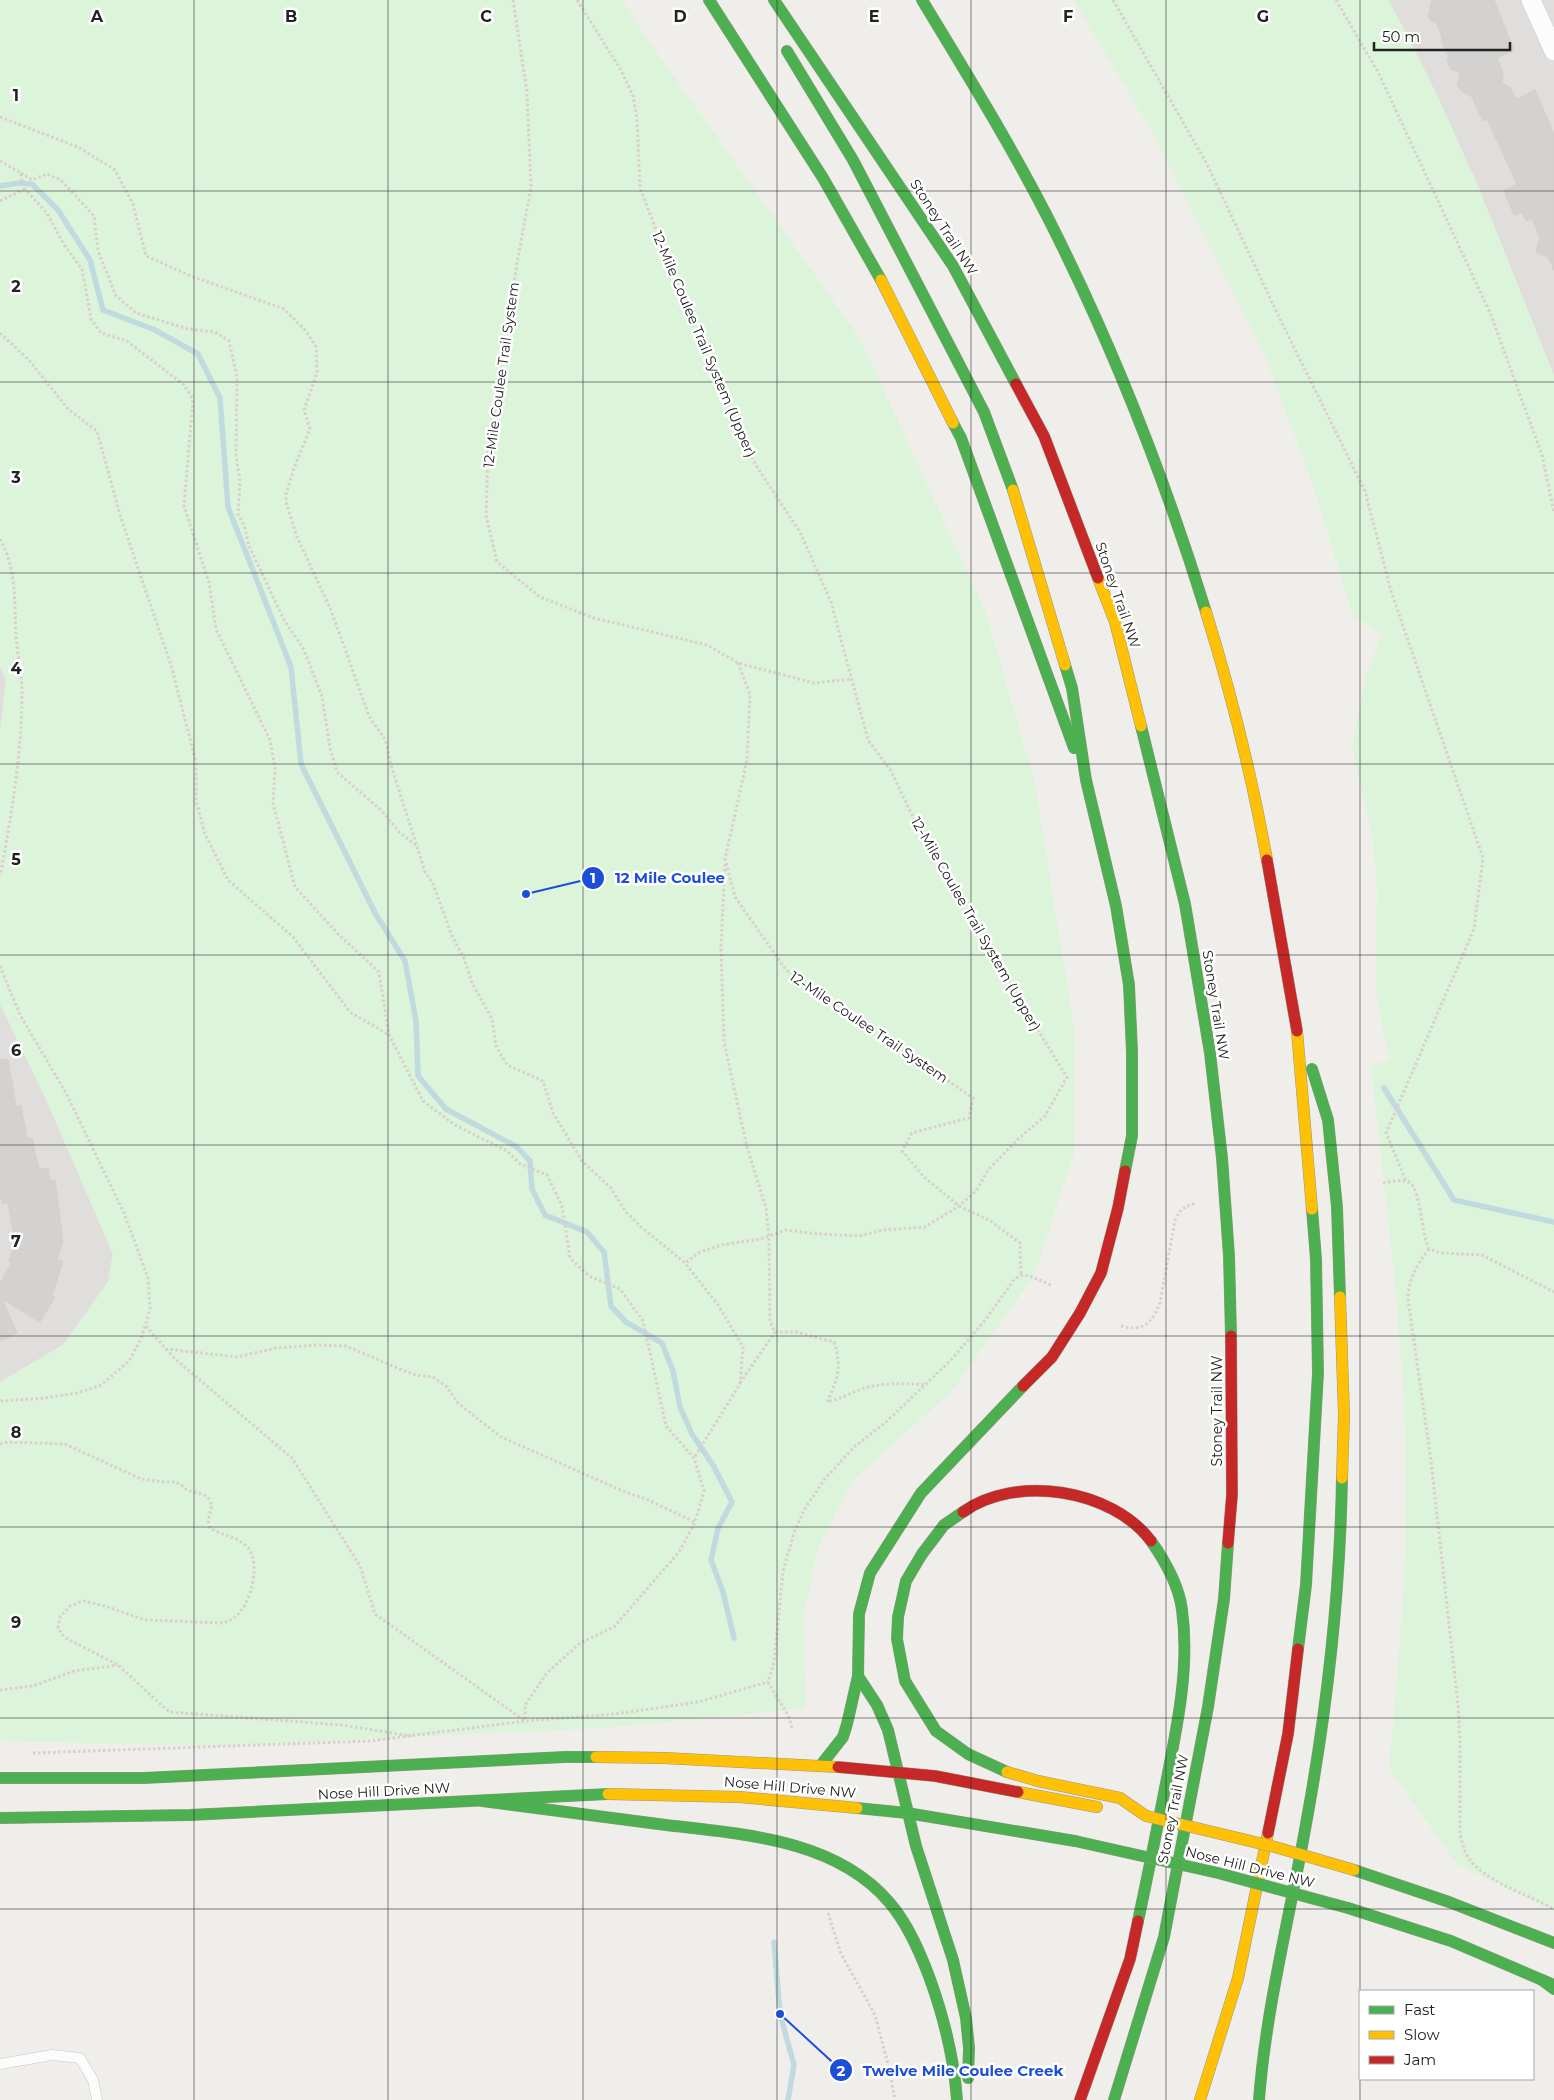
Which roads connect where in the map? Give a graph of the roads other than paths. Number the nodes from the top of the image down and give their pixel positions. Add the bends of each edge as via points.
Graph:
1 (709, 0) edge
2 (774, 0) edge
3 (922, 0) edge
4 (1531, 0) edge
5 (1552, 40) edge
6 (782, 42) dead end
7 (1086, 780) junction
8 (1296, 1020) junction
9 (858, 1676) junction
10 (821, 1764) junction
11 (899, 1772) junction
12 (0, 1778) edge
13 (482, 1801) junction
14 (907, 1813) junction
15 (1146, 1816) junction
16 (0, 1818) edge
17 (1554, 1943) edge
18 (1542, 1980) junction
19 (1554, 1985) edge
20 (1554, 1989) edge
21 (0, 2064) edge
22 (97, 2100) edge
23 (957, 2100) edge
24 (966, 2100) edge
25 (1080, 2100) edge
26 (1114, 2100) edge
27 (1200, 2100) edge
28 (1259, 2100) edge

1 - 7 main road via 868,253 961,438
2 - 26 main road, Stoney Trail NW via 953,266 1044,436 1115,622 1185,904 1208,1044 1229,1256 1232,1495 1224,1599 1208,1708 1164,1937
3 - 8 main road via 990,111 1047,216 1097,322 1182,533 1227,679 1256,796
4 - 5 street
6 - 7 main road via 853,160 984,412 1010,481 1072,688
7 - 9 main road via 1116,906 1129,985 1132,1136 1118,1208 1101,1273 1052,1357 921,1493 870,1573 859,1614
8 - 27 main road via 1316,1259 1318,1373 1306,1585 1288,1734 1238,1978
8 - 28 main road via 1328,1120 1337,1207 1344,1415 1341,1538 1324,1720 1275,1987
9 - 10 main road via 843,1738
9 - 11 main road via 882,1714
10 - 11 main road, Nose Hill Drive NW
10 - 12 main road, Nose Hill Drive NW via 564,1757 144,1778
11 - 14 main road
11 - 15 main road, Nose Hill Drive NW
13 - 14 main road, Nose Hill Drive NW via 616,1794 739,1796
13 - 16 main road, Nose Hill Drive NW via 190,1815
13 - 23 main road via 732,1833 798,1846 857,1874 882,1894 921,1952 950,2040
14 - 18 main road, Nose Hill Drive NW, bridge via 1075,1841 1218,1873 1348,1908 1451,1941
14 - 24 main road via 959,1979 968,2022 970,2057
15 - 17 main road, Nose Hill Drive NW, bridge via 1354,1870 1449,1902
15 - 25 main road via 1120,1798 1004,1771 968,1754 936,1731 905,1681 897,1639 898,1616 906,1581 944,1525 975,1503 1011,1492 1052,1491 1089,1498 1123,1515 1144,1532 1163,1558 1182,1608 1184,1639 1180,1711 1146,1886 1130,1959
18 - 19 main road, Nose Hill Drive NW
18 - 20 main road
21 - 22 lane via 52,2054 80,2058 93,2080

